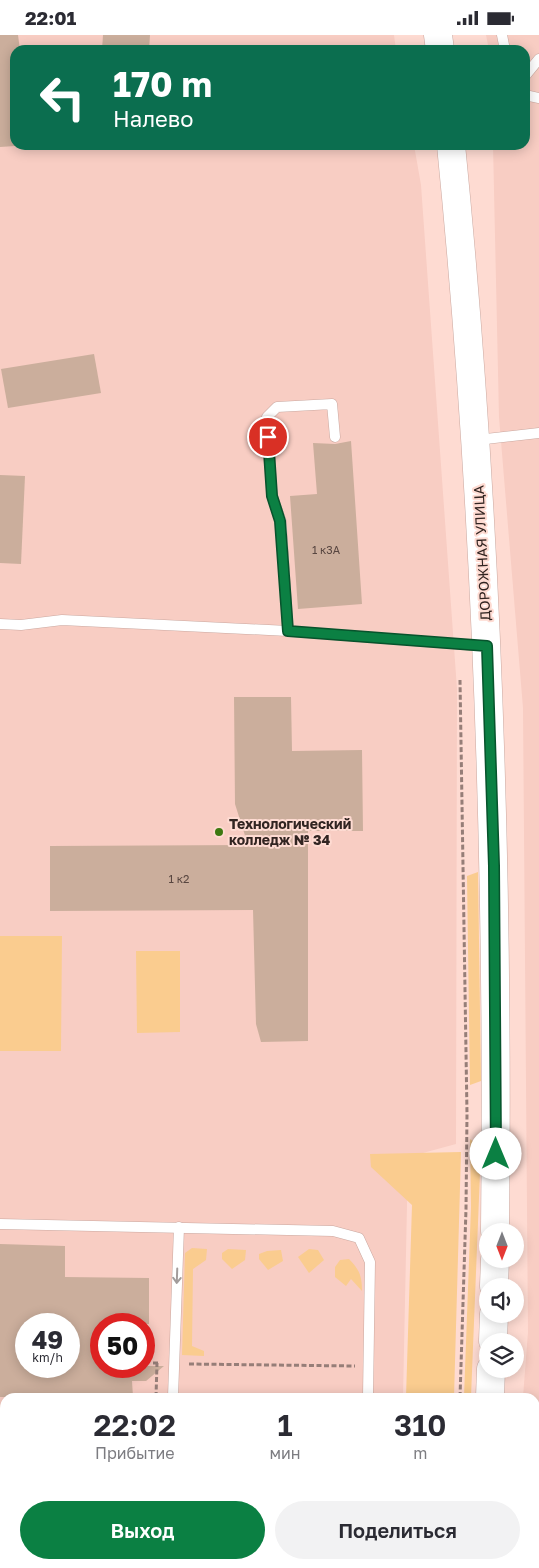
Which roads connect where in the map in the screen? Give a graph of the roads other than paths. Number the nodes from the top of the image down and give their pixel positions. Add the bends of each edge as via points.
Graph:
1 (539, 59) edge
2 (530, 70) edge
3 (452, 150) edge
4 (539, 433) edge
5 (335, 437) dead end
6 (476, 440) junction
7 (0, 624) edge
8 (288, 631) junction
9 (487, 646) junction
10 (495, 1223) edge
11 (0, 1224) edge
12 (179, 1227) junction
13 (491, 1378) edge
14 (174, 1393) edge
15 (368, 1393) edge
16 (490, 1393) edge

1 - 2 lane
3 - 6 main road, ДОРОЖНАЯ УЛИЦА
4 - 6 lane
5 - 8 lane via 332,403 277,407 267,417 272,496 280,521
6 - 9 main road, ДОРОЖНАЯ УЛИЦА
7 - 8 lane via 62,620
8 - 9 lane
9 - 10 main road, ДОРОЖНАЯ УЛИЦА via 494,866
11 - 12 lane
12 -> 14 lane
12 - 15 lane via 334,1231 359,1238 370,1262
13 - 16 main road

